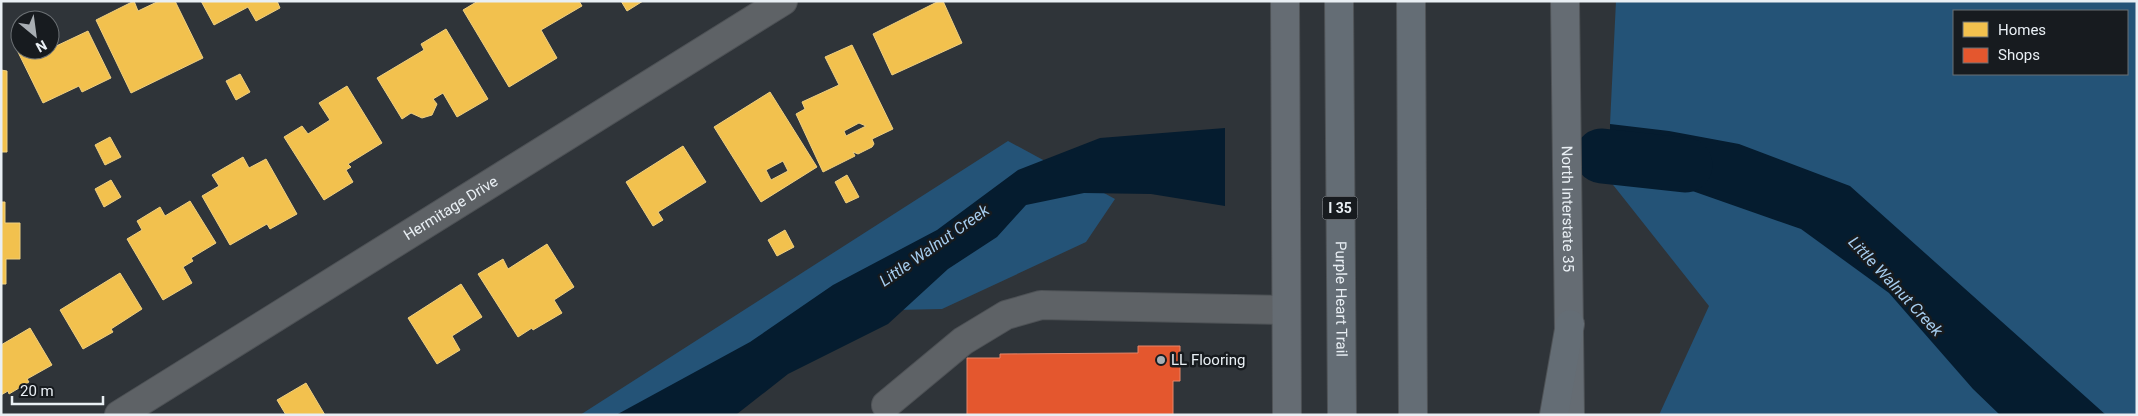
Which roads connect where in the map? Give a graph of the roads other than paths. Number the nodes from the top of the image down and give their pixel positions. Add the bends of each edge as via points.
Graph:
1 (783, 1) edge
2 (1285, 1) edge
3 (1339, 1) edge
4 (1411, 1) edge
5 (1565, 1) edge
6 (1286, 310) junction
7 (1570, 324) junction
8 (886, 405) dead end
9 (119, 415) edge
10 (1287, 415) edge
11 (1342, 415) edge
12 (1413, 415) edge
13 (1554, 415) edge
14 (1570, 415) edge

1 - 9 street, Hermitage Drive
2 - 6 main road
3 - 11 highway, Purple Heart Trail / I 35
4 - 12 highway
5 - 7 main road, North Interstate 35
6 - 8 street via 1041,305 1006,315 963,341
6 - 10 main road
7 - 13 highway
7 - 14 main road, North Interstate 35

